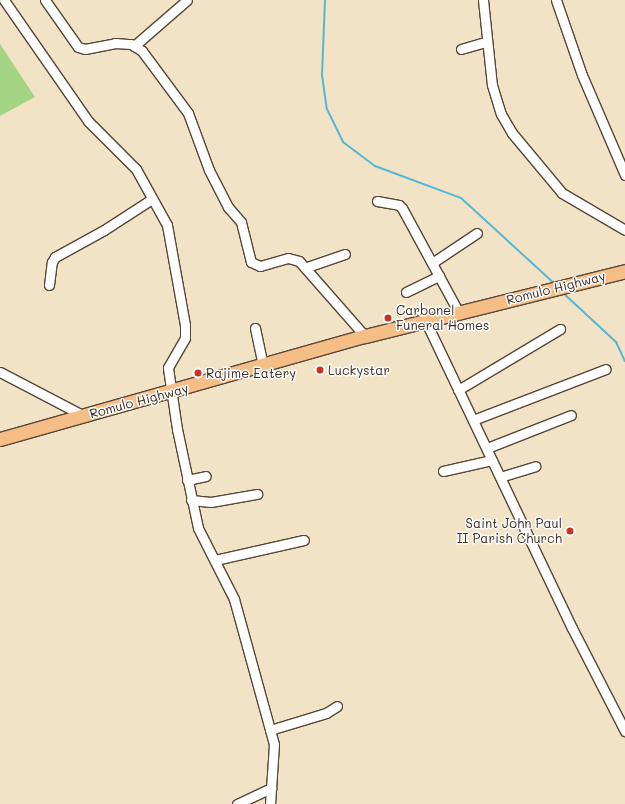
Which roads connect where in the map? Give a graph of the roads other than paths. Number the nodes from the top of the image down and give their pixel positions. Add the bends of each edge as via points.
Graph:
1 (4, 0) edge
2 (45, 0) edge
3 (186, 0) edge
4 (483, 0) edge
5 (556, 0) edge
6 (486, 42) junction
7 (134, 46) junction
8 (461, 49) dead end
9 (625, 175) edge
10 (152, 199) junction
11 (377, 201) dead end
12 (625, 230) edge
13 (477, 233) dead end
14 (345, 254) dead end
15 (432, 263) junction
16 (307, 267) junction
17 (625, 271) edge
18 (439, 276) junction
19 (49, 285) dead end
20 (406, 292) dead end
21 (459, 313) junction
22 (426, 322) junction
23 (255, 328) dead end
24 (560, 329) dead end
25 (365, 336) junction
26 (263, 366) junction
27 (606, 369) dead end
28 (0, 372) edge
29 (458, 390) junction
30 (171, 392) junction
31 (571, 415) dead end
32 (84, 416) junction
33 (473, 420) junction
34 (0, 439) edge
35 (487, 448) junction
36 (492, 460) junction
37 (535, 466) dead end
38 (443, 471) dead end
39 (206, 476) dead end
40 (500, 477) junction
41 (187, 480) junction
42 (257, 494) dead end
43 (191, 500) junction
44 (304, 540) dead end
45 (215, 560) junction
46 (337, 706) dead end
47 (270, 730) junction
48 (625, 731) edge
49 (271, 788) junction
50 (237, 804) edge
51 (270, 804) edge

1 - 10 street via 88,121 132,164
2 - 7 street via 78,47 85,49 115,43
3 - 7 street
4 - 6 street
5 - 9 street via 582,76
6 - 8 street
6 - 12 street via 492,85 501,114 512,133 562,193
7 - 16 street via 149,60 188,113 209,170 228,207 241,222 251,262 260,266 294,259
10 - 19 street via 55,257
10 - 30 street via 170,236 185,325 185,338 168,368
11 - 15 street via 399,205 402,208
13 - 15 street
14 - 16 street
15 - 18 street
16 - 25 street
17 - 21 highway, Romulo Highway
18 - 20 street
18 - 21 street
21 - 22 highway, Romulo Highway
22 - 25 highway, Romulo Highway
22 - 29 street
23 - 26 street
24 - 29 street
25 - 26 highway, Romulo Highway
26 - 30 highway, Romulo Highway
27 - 33 street
28 - 32 street
29 - 33 street
30 - 32 highway, Romulo Highway
30 - 41 street
31 - 35 street
32 - 34 highway, Romulo Highway
33 - 35 street
35 - 36 street
36 - 38 street
36 - 40 street
37 - 40 street
39 - 41 street
40 - 48 street via 572,628
41 - 43 street
42 - 43 street via 211,502
43 - 45 street via 198,528
44 - 45 street
45 - 47 street via 234,599
46 - 47 street via 326,713
47 - 49 street via 274,749
49 - 50 street
49 - 51 street

